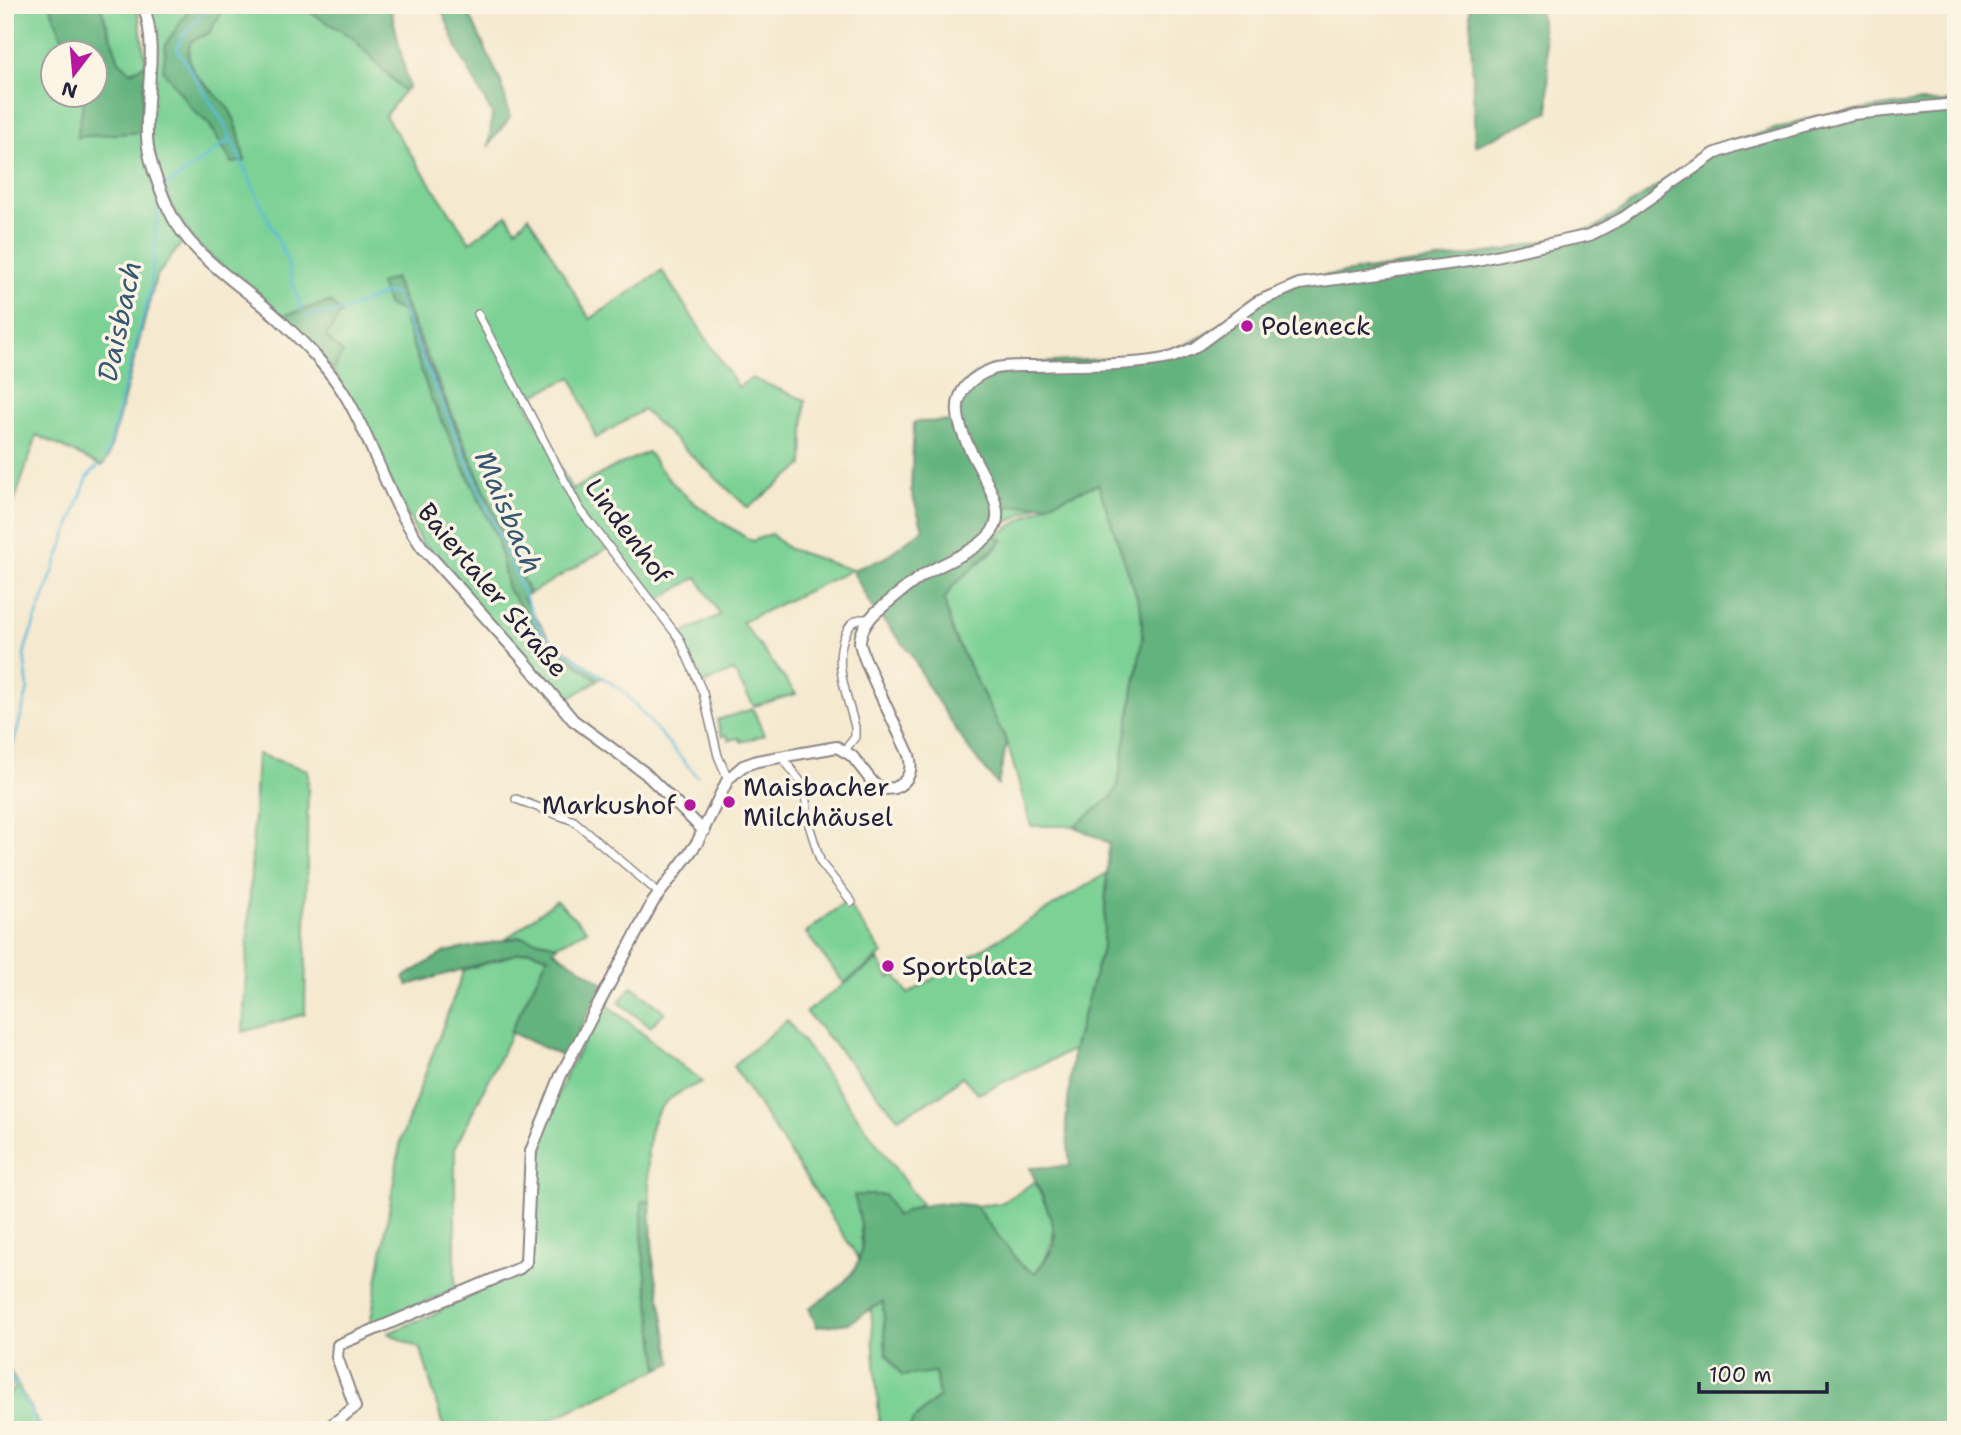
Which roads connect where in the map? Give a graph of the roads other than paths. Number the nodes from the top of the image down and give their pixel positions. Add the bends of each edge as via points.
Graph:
1 (143, 5) edge
2 (1956, 104) edge
3 (478, 314) dead end
4 (872, 616) junction
5 (845, 750) junction
6 (780, 755) junction
7 (728, 779) junction
8 (516, 799) dead end
9 (704, 831) junction
10 (659, 893) junction
11 (852, 902) dead end
12 (325, 1430) edge

1 - 9 street, Baiertaler Straße via 150,40 147,141 159,185 179,229 332,374 396,507 422,547 573,720 645,773
2 - 4 street via 1813,122 1714,153 1623,218 1590,235 1478,260 1299,284 1257,302 1194,348 1173,357 993,369 967,387 959,424 993,498 998,514 995,527
3 - 7 street, Lindenhof via 579,508 679,638 703,693
4 - 5 street via 852,623 840,653 840,671 855,727 855,737
4 - 5 street via 861,637 861,648 909,755 909,776 899,787 881,788
5 - 6 street via 832,746
6 - 7 street via 743,766
6 - 11 street via 804,786 809,825 821,863
7 - 9 street
8 - 10 street via 574,821
9 - 10 street
10 - 12 street via 561,1075 530,1150 526,1262 338,1345 337,1357 355,1407

